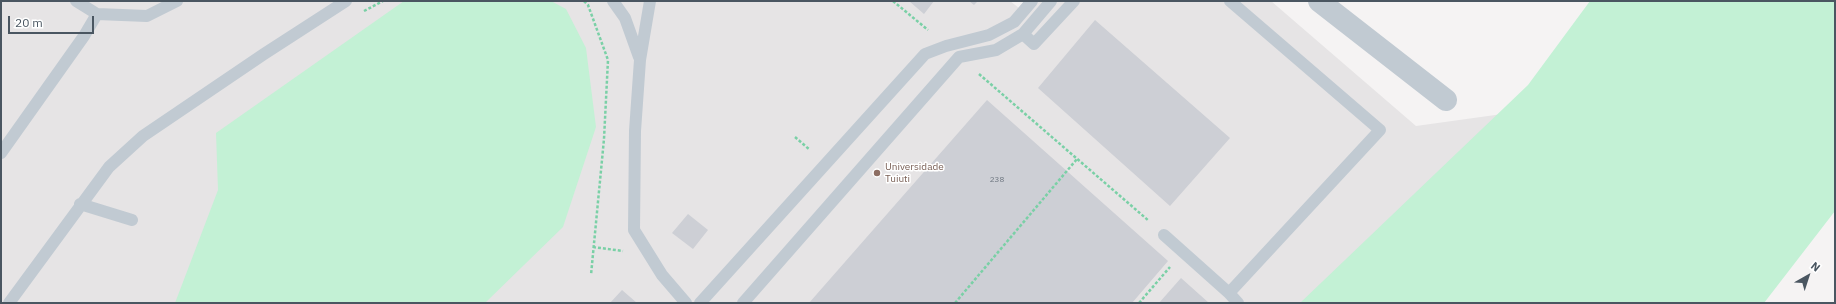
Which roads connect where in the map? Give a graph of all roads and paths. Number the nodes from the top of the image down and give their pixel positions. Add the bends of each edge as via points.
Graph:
1 (76, 1) edge
2 (177, 1) edge
3 (346, 1) edge
4 (584, 1) edge
5 (613, 1) edge
6 (650, 1) edge
7 (1032, 1) edge
8 (1051, 1) edge
9 (1074, 1) edge
10 (1230, 1) edge
11 (1319, 1) edge
12 (97, 14) junction
13 (1023, 34) junction
14 (959, 57) junction
15 (640, 60) junction
16 (1446, 100) dead end
17 (1, 153) edge
18 (1077, 159) junction
19 (80, 204) junction
20 (132, 220) dead end
21 (1164, 234) joint
22 (1184, 251) junction
23 (591, 275) dead end
24 (1229, 293) junction
25 (9, 303) edge
26 (686, 303) edge
27 (700, 303) edge
28 (743, 303) edge
29 (955, 303) edge
30 (1139, 303) edge
31 (1238, 303) edge

1 - 12 lane
2 - 12 lane via 147,16
3 - 19 lane via 143,136 109,167
4 - 23 path via 588,5 608,60 604,139
5 - 15 lane via 625,18
6 - 15 lane
7 - 27 lane via 1014,22 989,34 925,54
8 - 13 lane
9 - 13 lane via 1034,44
10 - 24 lane via 1380,130
11 - 16 street
12 - 17 lane
13 - 14 lane via 996,50
14 - 18 path
14 - 28 lane
15 - 26 lane via 634,230 662,275
18 - 21 path
18 - 29 path
19 - 20 lane
19 - 25 lane
21 - 22 lane
22 - 24 lane
22 - 30 path
24 - 31 lane

